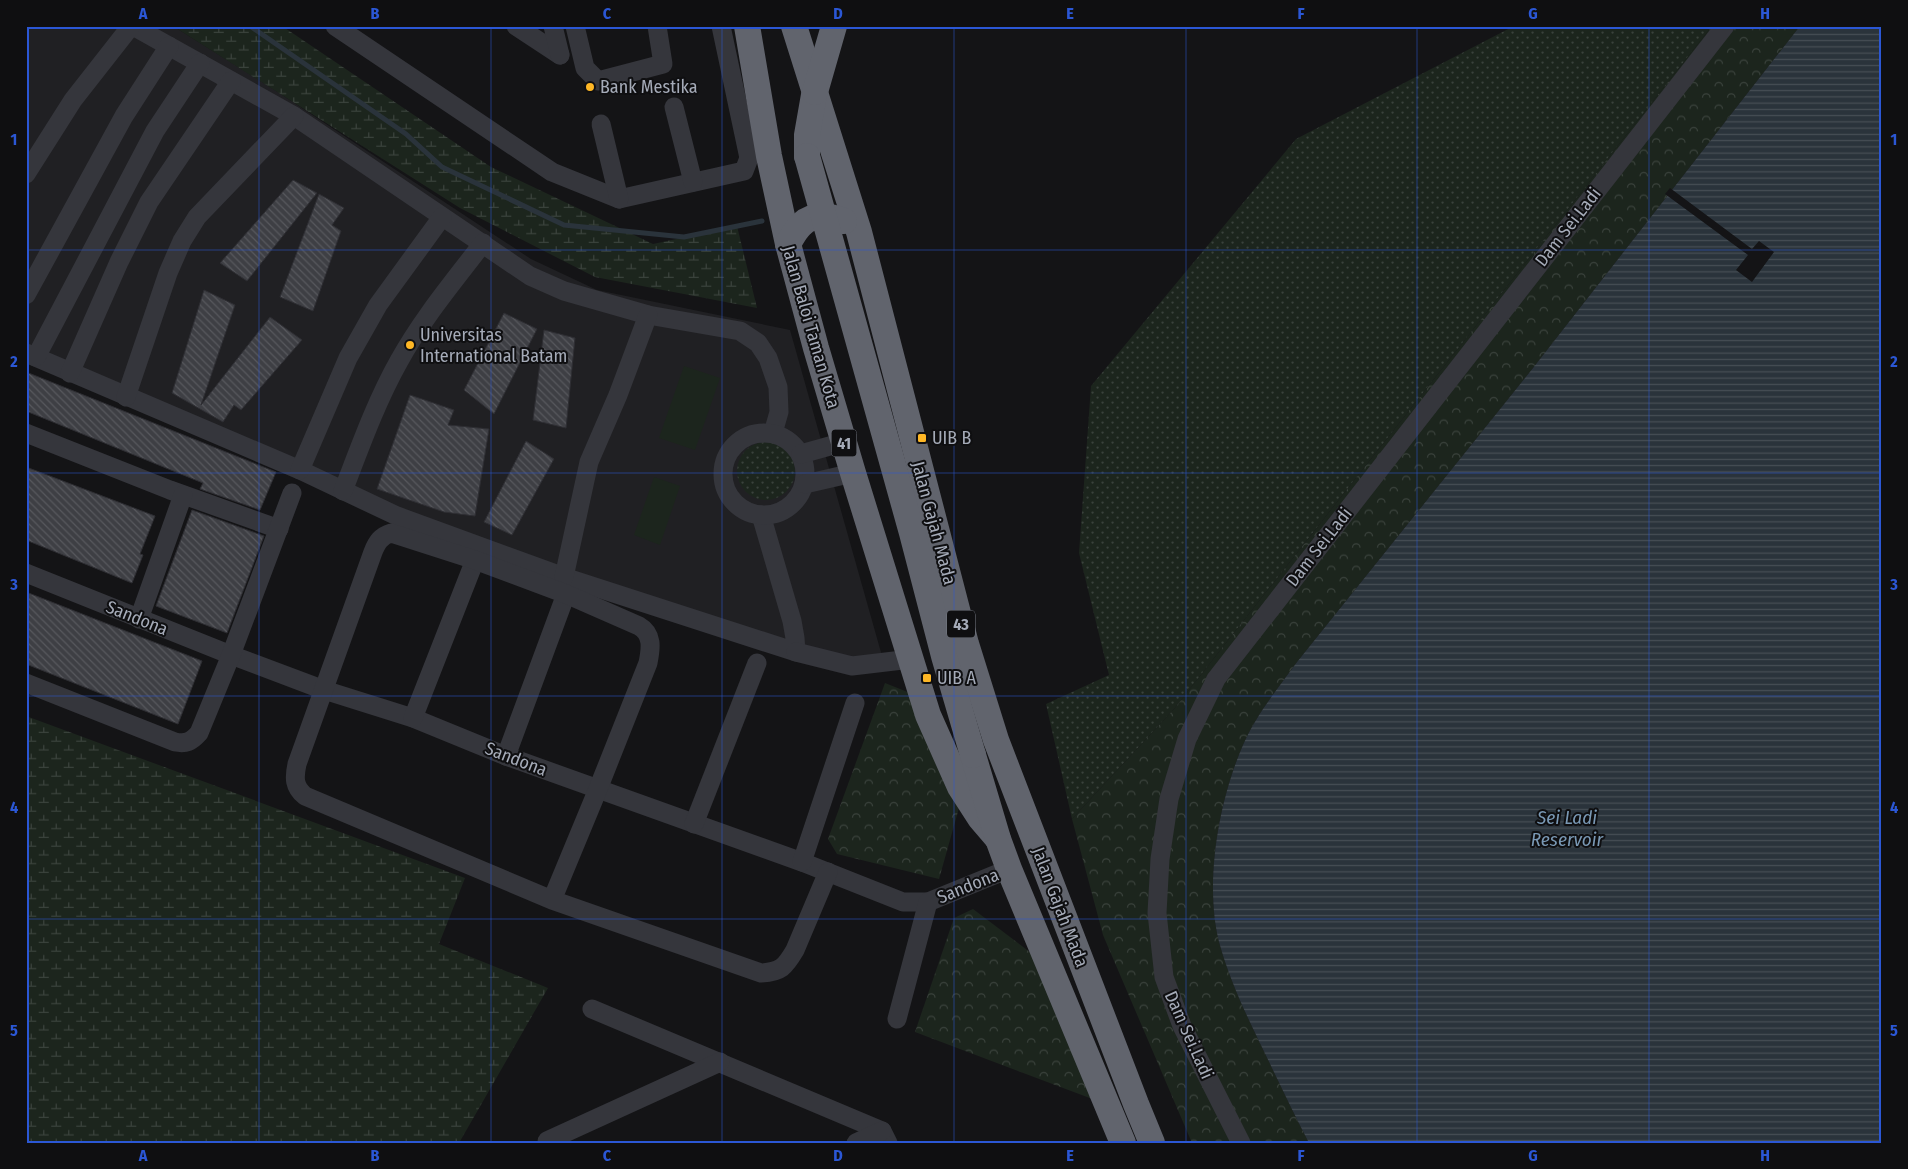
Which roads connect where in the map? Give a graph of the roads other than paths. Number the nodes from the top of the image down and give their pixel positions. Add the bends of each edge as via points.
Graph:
1 (132, 26) edge
2 (335, 26) edge
3 (516, 26) edge
4 (553, 26) edge
5 (575, 26) edge
6 (656, 26) edge
7 (721, 26) edge
8 (747, 26) edge
9 (794, 26) edge
10 (834, 26) edge
11 (1724, 26) edge
12 (169, 46) junction
13 (200, 63) junction
14 (230, 81) junction
15 (674, 107) dead end
16 (294, 116) junction
17 (601, 124) dead end
18 (26, 174) edge
19 (693, 182) junction
20 (613, 197) junction
21 (442, 217) junction
22 (859, 232) junction
23 (483, 243) junction
24 (788, 244) junction
25 (26, 295) edge
26 (648, 315) junction
27 (31, 355) edge
28 (70, 373) junction
29 (126, 396) junction
30 (26, 432) edge
31 (773, 433) junction
32 (844, 442) junction
33 (801, 454) junction
34 (300, 470) junction
35 (853, 473) junction
36 (804, 484) junction
37 (343, 491) junction
38 (292, 493) dead end
39 (183, 495) junction
40 (761, 515) junction
41 (279, 529) junction
42 (475, 560) junction
43 (26, 572) edge
44 (565, 585) junction
45 (139, 619) junction
46 (796, 652) junction
47 (231, 656) junction
48 (912, 658) junction
49 (757, 663) dead end
50 (26, 683) edge
51 (324, 690) junction
52 (855, 703) dead end
53 (413, 718) junction
54 (506, 756) junction
55 (598, 789) junction
56 (694, 824) junction
57 (998, 839) junction
58 (802, 862) junction
59 (1009, 869) junction
60 (828, 872) junction
61 (552, 900) junction
62 (928, 902) junction
63 (592, 1009) dead end
64 (897, 1019) dead end
65 (720, 1062) junction
66 (885, 1137) edge
67 (548, 1141) dead end
68 (856, 1143) edge
69 (1123, 1143) edge
70 (1152, 1143) edge
71 (1241, 1143) edge

1 - 12 street
1 - 18 street via 73,100
2 - 20 street via 552,172
3 - 4 street via 560,55
5 - 6 street via 585,68 598,82 663,64
7 - 19 street via 749,158 744,172
8 - 24 highway, Jalan Baloi Taman Kota / 41
9 - 22 highway, Jalan Gajah Mada / 43
10 - 57 highway, Jalan Gajah Mada / 43, bridge via 815,92 807,135 807,156 944,656
11 - 71 street, Dam Sei.Ladi via 1216,679 1187,739 1169,799 1160,859 1156,913 1164,977 1182,1026
12 - 13 street
12 - 25 street via 124,116
13 - 14 street
13 - 27 street via 155,131
14 - 16 street
14 - 28 street via 149,202
15 - 19 street
16 - 21 street
16 - 29 street via 198,217 182,241
17 - 20 street
19 - 20 street
21 - 23 street
21 - 34 street via 378,305 348,358
22 - 24 highway via 845,221 817,216 802,222
22 - 70 highway, Jalan Gajah Mada / 43 via 966,644 996,740
23 - 26 street via 530,276 564,291
23 - 37 street via 399,360
24 - 32 highway, Jalan Baloi Taman Kota / 41
26 - 31 street via 740,331 758,343 768,358 778,386 780,412
26 - 44 street via 589,462
27 - 28 street
28 - 29 street
29 - 34 street
30 - 39 street
31 - 33 street via 794,444
31 - 40 street via 746,436 727,455 723,468 723,481 736,504
32 - 33 street
32 - 35 highway, Jalan Baloi Taman Kota / 41
33 - 36 street via 806,468
34 - 37 street
35 - 36 street
35 - 48 highway, Jalan Baloi Taman Kota / 41
36 - 40 street via 788,507 775,514
37 - 44 street
38 - 41 street
39 - 41 street
39 - 45 street
40 - 46 street via 792,622
41 - 47 street
42 - 44 street
42 - 51 street via 391,533 384,535 373,552
42 - 53 street
43 - 45 street, Sandona
44 - 46 street
44 - 54 street
44 - 55 street via 645,630 651,643 648,663
45 - 47 street, Sandona
46 - 48 street via 852,666
47 - 50 street via 199,733 184,744
47 - 51 street, Sandona
48 - 57 highway, Jalan Baloi Taman Kota / 41 via 928,715 960,787
49 - 56 street
51 - 53 street, Sandona
51 - 61 street via 297,764 295,776 299,791
52 - 58 street
53 - 54 street, Sandona
54 - 55 street, Sandona
55 - 56 street, Sandona
55 - 61 street
56 - 58 street, Sandona
57 - 59 highway, Jalan Gajah Mada / 43
58 - 60 street, Sandona
59 - 62 street, Sandona
59 - 69 highway, Jalan Gajah Mada / 43
60 - 61 street via 795,950 783,967 775,972 761,973
60 - 62 street, Sandona via 903,902
62 - 64 street
63 - 65 street
65 - 66 street
65 - 67 street
66 - 68 street

